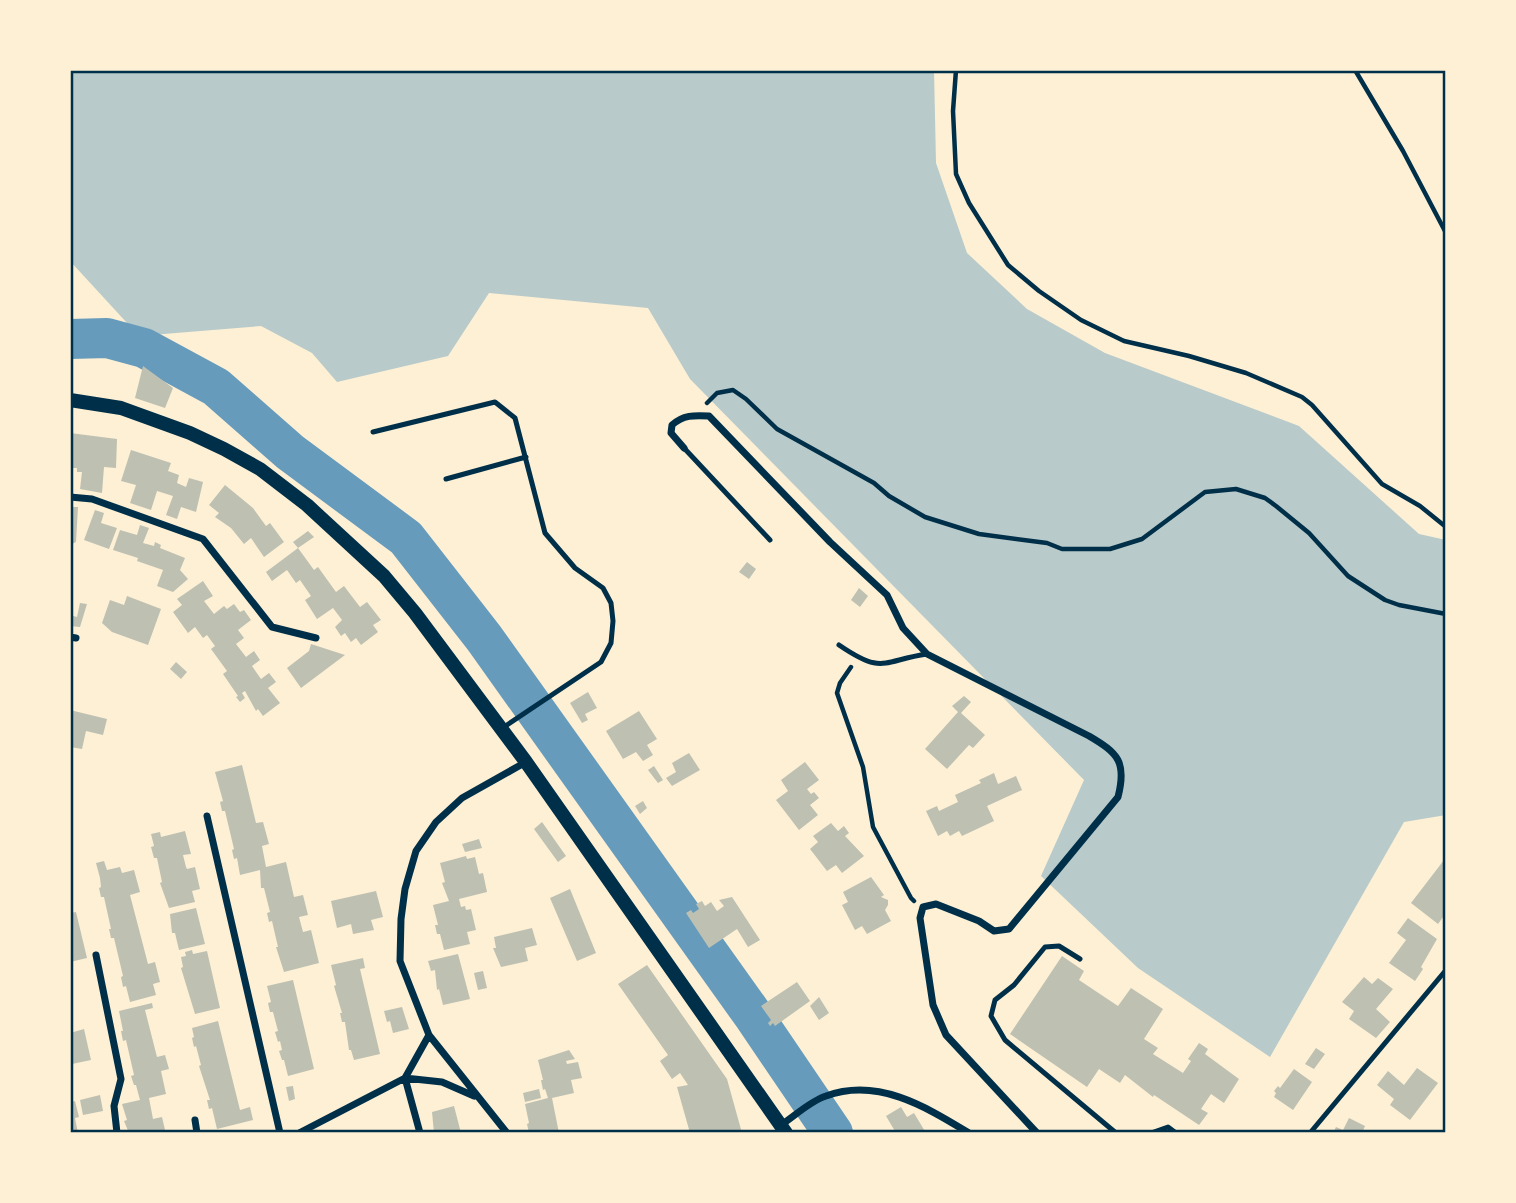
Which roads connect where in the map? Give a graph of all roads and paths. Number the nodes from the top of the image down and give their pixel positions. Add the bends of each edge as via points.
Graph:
1 (956, 70) edge
2 (1355, 70) edge
3 (1446, 233) edge
4 (70, 400) edge
5 (697, 415) junction
6 (373, 432) dead end
7 (684, 448) joint
8 (526, 457) junction
9 (446, 479) dead end
10 (70, 498) edge
11 (1446, 527) edge
12 (770, 540) dead end
13 (1446, 614) edge
14 (316, 638) dead end
15 (839, 645) dead end
16 (927, 654) junction
17 (853, 664) dead end
18 (501, 729) junction
19 (526, 762) junction
20 (207, 816) dead end
21 (923, 907) junction
22 (96, 955) dead end
23 (1080, 959) dead end
24 (1446, 970) edge
25 (429, 1035) junction
26 (405, 1078) junction
27 (478, 1097) junction
28 (195, 1120) dead end
29 (783, 1129) edge
30 (117, 1133) edge
31 (197, 1133) edge
32 (280, 1133) edge
33 (299, 1133) edge
34 (419, 1133) edge
35 (507, 1133) edge
36 (969, 1133) edge
37 (1037, 1133) edge
38 (1116, 1133) edge
39 (1151, 1133) edge
40 (1176, 1133) edge
41 (1310, 1133) edge

1 - 11 path via 956,174 1008,265 1081,320 1124,341 1246,373 1302,397 1382,484
2 - 3 path
4 - 18 main road via 121,408 190,433 260,469 384,576
5 - 7 street via 680,417 672,425 671,432
5 - 13 path via 717,393 733,390 777,429 925,517 979,534 1047,542 1062,550 1110,549 1142,539 1205,492 1236,489 1276,506 1309,533 1348,576 1385,600
5 - 16 street via 709,416 887,595 903,628
6 - 8 lane via 495,402 515,418
7 - 12 lane
8 - 9 lane
8 - 18 lane via 545,533 575,568 603,589 611,603 611,643 601,662
10 - 14 street via 92,499 202,539 272,627
15 - 16 lane via 880,666
16 - 21 street via 1112,750 1122,780 1118,797 1009,929 994,931 936,904
17 - 21 path via 837,693 863,767 873,827 911,898
18 - 19 main road
19 - 25 street via 462,798 436,821 416,851 405,889 400,961
19 - 29 main road
20 - 32 street
21 - 37 street via 919,918 933,1005 946,1035
22 - 30 street via 121,1079 114,1106
23 - 38 lane via 1059,946 1045,947 1014,985 995,1000 991,1016 1005,1040
24 - 41 lane
25 - 26 street
25 - 27 street
26 - 27 street via 442,1082
26 - 33 street
26 - 34 street
27 - 35 street
28 - 31 street
29 - 36 street via 824,1096 868,1089 893,1093
39 - 40 lane via 1168,1127

